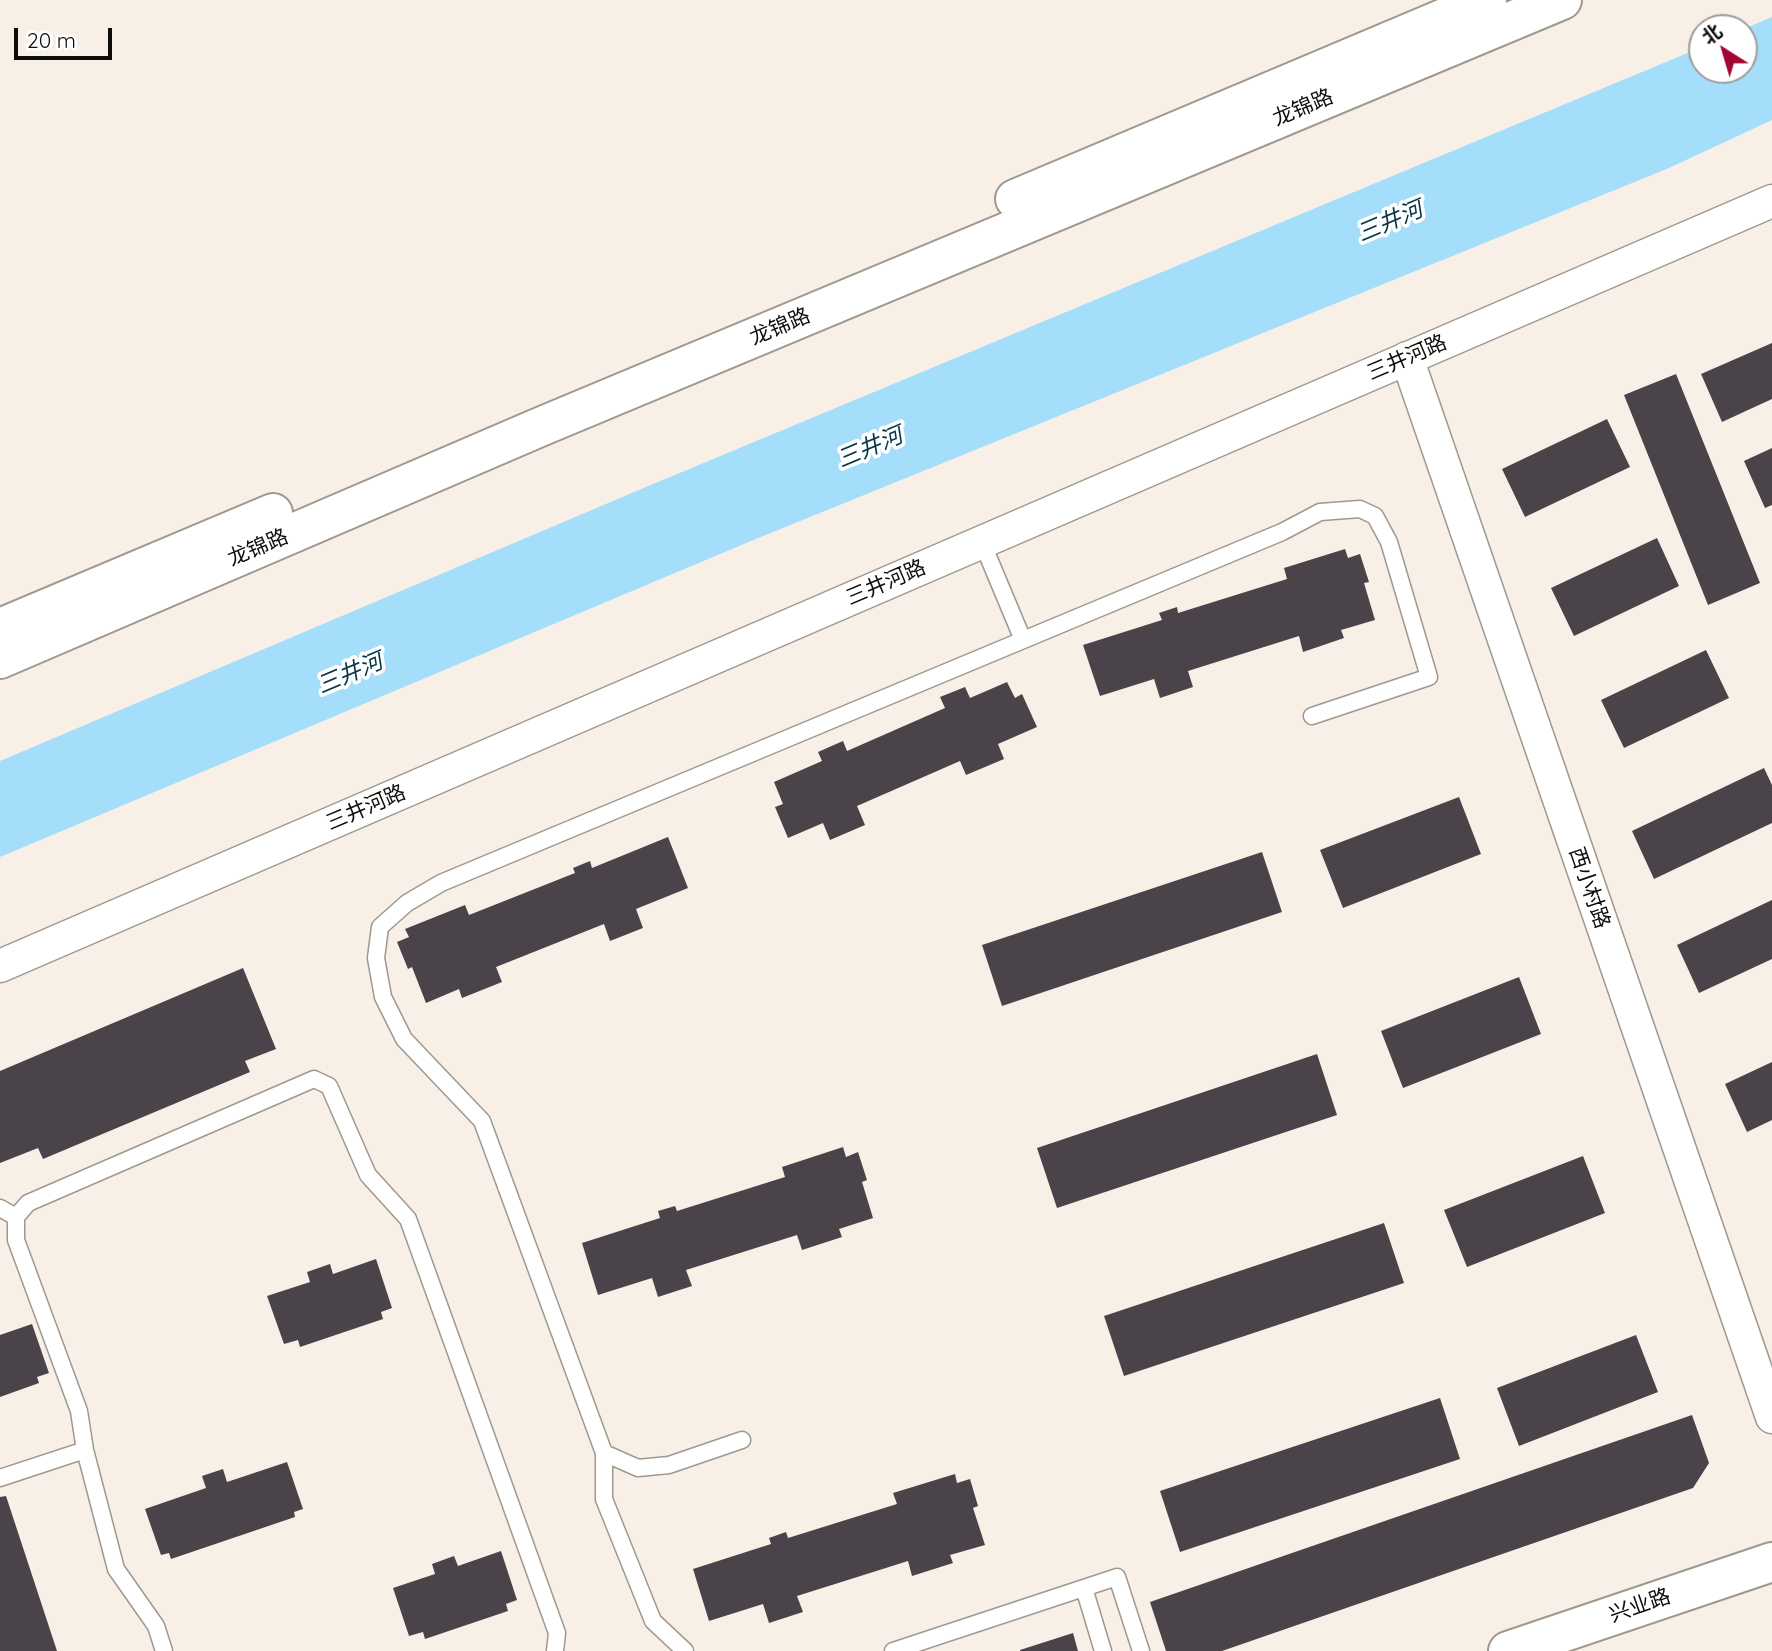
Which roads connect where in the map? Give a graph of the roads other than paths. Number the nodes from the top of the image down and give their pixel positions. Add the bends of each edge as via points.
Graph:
1 (1487, 0) edge
2 (1562, 0) edge
3 (1772, 201) edge
4 (1407, 358) junction
5 (982, 542) junction
6 (0, 628) edge
7 (1023, 640) junction
8 (0, 659) edge
9 (1312, 716) dead end
10 (0, 966) edge
11 (0, 1208) edge
12 (16, 1217) junction
13 (1772, 1417) edge
14 (742, 1440) dead end
15 (85, 1450) junction
16 (604, 1453) junction
17 (0, 1478) edge
18 (1772, 1562) edge
19 (1084, 1588) junction
20 (164, 1651) edge
21 (555, 1651) edge
22 (685, 1651) edge
23 (893, 1651) edge
24 (1103, 1651) edge
25 (1141, 1651) edge
26 (1508, 1651) edge

1 - 6 main road, 龙锦路
2 - 8 main road, 龙锦路 via 540,427
3 - 4 street, 三井河路
4 - 5 street, 三井河路
4 - 13 street, 西小村路
5 - 7 lane
5 - 10 street, 三井河路
7 - 9 lane via 1320,512 1360,509 1376,516 1389,542 1429,677
7 - 16 lane via 441,883 407,903 380,927 376,958 383,997 404,1040 482,1121
11 - 12 lane
12 - 15 lane via 16,1240 79,1412
12 - 21 lane via 28,1203 314,1079 329,1086 368,1175 408,1219 557,1633
14 - 16 lane via 669,1465 638,1468
15 - 17 lane
15 - 20 lane via 116,1569 156,1626
16 - 22 lane via 604,1499 653,1621
18 - 26 main road, 兴业路
19 - 23 lane
19 - 24 lane
19 - 25 lane via 1117,1577

